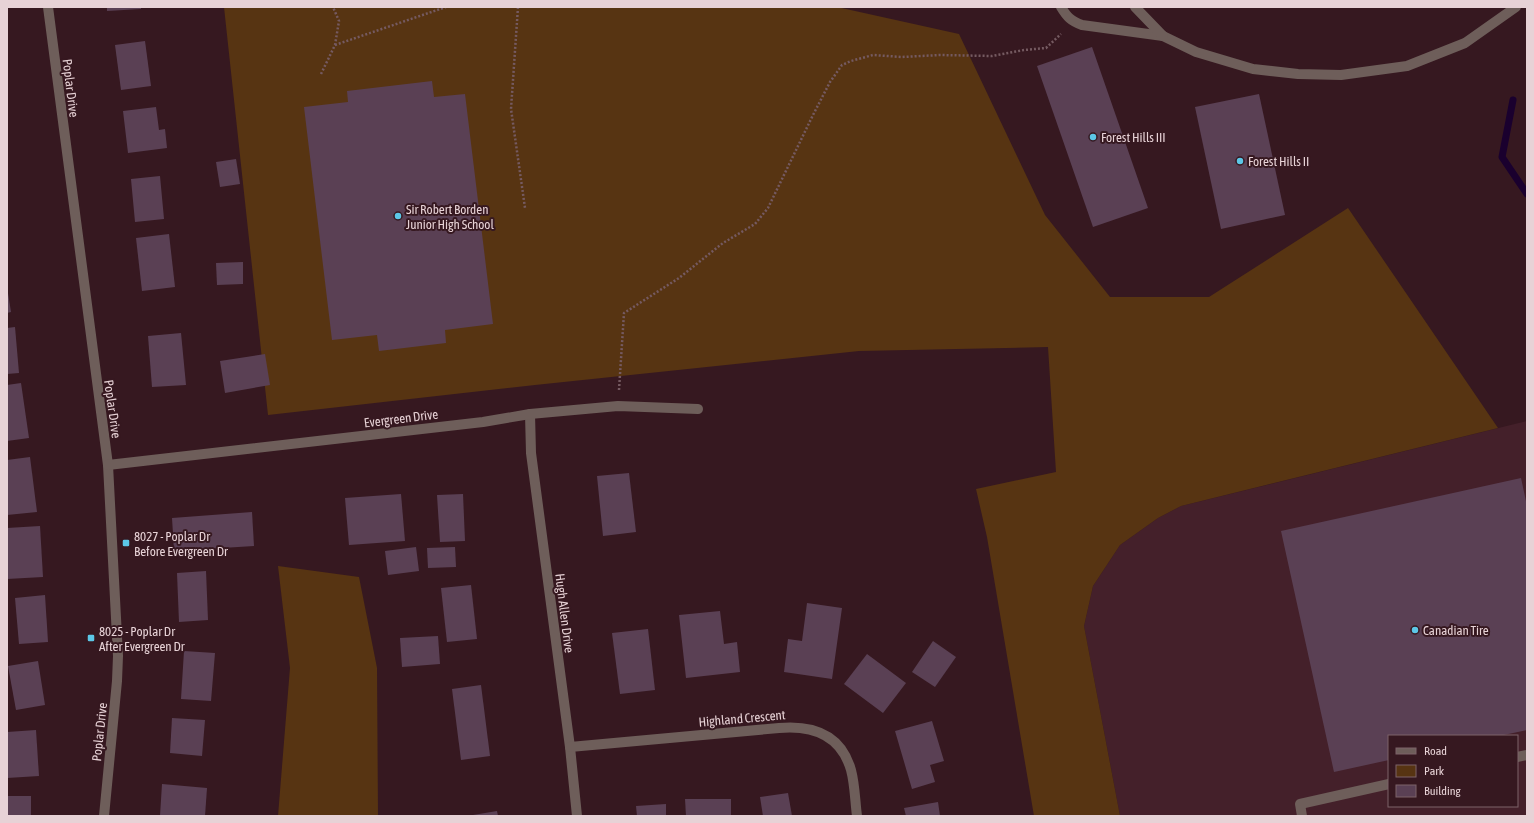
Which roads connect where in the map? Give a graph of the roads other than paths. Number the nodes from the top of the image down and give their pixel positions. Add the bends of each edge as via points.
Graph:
1 (48, 7) edge
2 (1061, 7) edge
3 (1134, 7) edge
4 (1516, 7) edge
5 (1163, 36) junction
6 (698, 409) dead end
7 (530, 414) junction
8 (108, 465) junction
9 (570, 747) junction
10 (1388, 784) edge
11 (104, 816) edge
12 (577, 816) edge
13 (857, 816) edge
14 (1302, 816) edge

1 - 8 street, Poplar Drive
2 - 5 street via 1067,16 1082,25
3 - 5 street
4 - 5 street via 1464,43 1407,66 1341,75 1253,69 1196,52
6 - 7 street, Evergreen Drive via 618,406
7 - 8 street, Evergreen Drive via 483,422
7 - 9 street, Hugh Allen Drive via 531,453
8 - 11 street, Poplar Drive via 118,656
9 - 12 street, Hugh Allen Drive
9 - 13 street, Highland Crescent via 779,728 806,728 827,736 844,754 852,776
10 - 14 street via 1300,804

